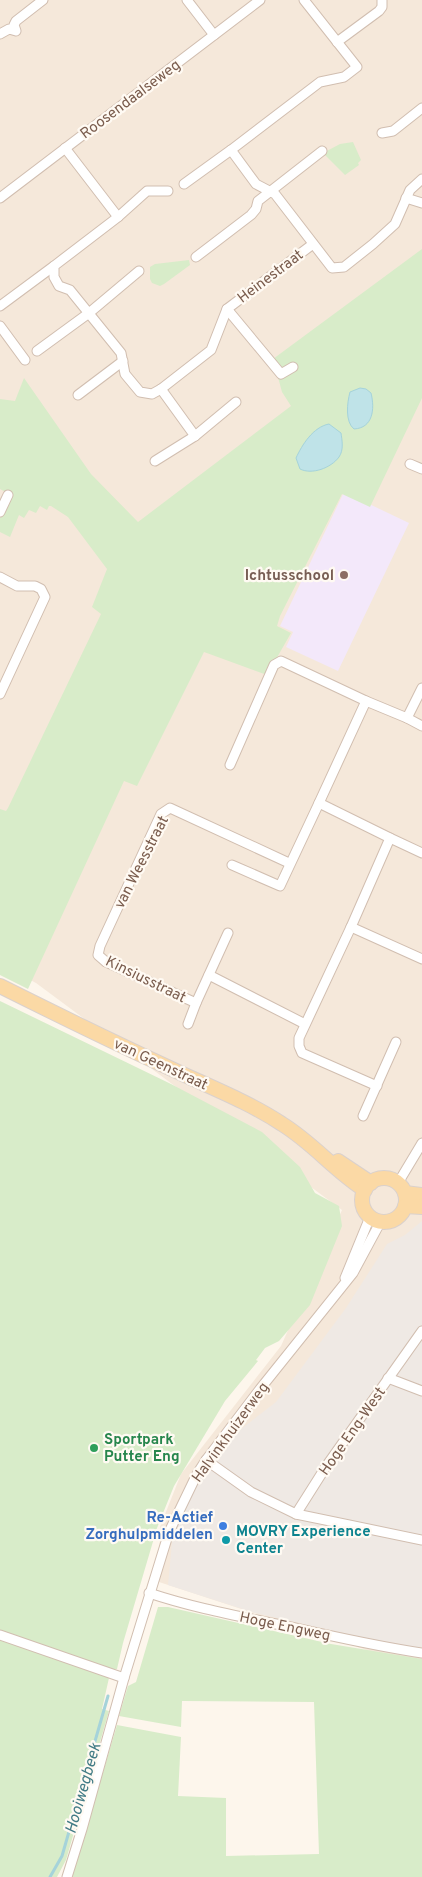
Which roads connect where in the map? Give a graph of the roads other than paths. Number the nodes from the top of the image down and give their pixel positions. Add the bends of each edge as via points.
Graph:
1 (43, 0) edge
2 (187, 0) edge
3 (260, 0) edge
4 (304, 0) edge
5 (382, 0) edge
6 (0, 34) edge
7 (214, 35) junction
8 (337, 42) junction
9 (422, 108) edge
10 (382, 133) dead end
11 (65, 148) junction
12 (231, 150) junction
13 (322, 151) dead end
14 (422, 179) edge
15 (184, 184) dead end
16 (270, 190) junction
17 (168, 191) dead end
18 (0, 198) edge
19 (406, 198) junction
20 (422, 203) edge
21 (118, 217) junction
22 (313, 244) junction
23 (196, 257) dead end
24 (54, 266) junction
25 (138, 271) dead end
26 (0, 306) edge
27 (227, 309) junction
28 (89, 313) junction
29 (0, 326) edge
30 (37, 351) dead end
31 (25, 360) dead end
32 (123, 361) junction
33 (293, 367) dead end
34 (161, 389) junction
35 (78, 395) dead end
36 (236, 402) dead end
37 (196, 436) junction
38 (155, 462) dead end
39 (410, 464) dead end
40 (422, 469) edge
41 (8, 495) dead end
42 (0, 512) edge
43 (0, 578) edge
44 (422, 688) edge
45 (0, 694) edge
46 (366, 701) junction
47 (407, 718) junction
48 (422, 726) edge
49 (230, 765) dead end
50 (319, 803) junction
51 (390, 838) junction
52 (422, 853) edge
53 (289, 863) junction
54 (232, 865) dead end
55 (351, 927) junction
56 (228, 933) dead end
57 (98, 955) joint
58 (422, 959) edge
59 (209, 975) junction
60 (0, 986) edge
61 (196, 1003) junction
62 (188, 1024) dead end
63 (305, 1024) junction
64 (396, 1042) dead end
65 (377, 1086) junction
66 (364, 1116) dead end
67 (422, 1143) edge
68 (368, 1187) junction
69 (403, 1194) junction
70 (422, 1195) edge
71 (422, 1207) edge
72 (376, 1219) junction
73 (422, 1331) edge
74 (388, 1378) junction
75 (422, 1392) edge
76 (206, 1460) junction
77 (296, 1514) junction
78 (422, 1540) edge
79 (149, 1593) junction
80 (0, 1636) edge
81 (422, 1653) edge
82 (124, 1678) junction
83 (67, 1877) edge

1 - 6 street via 16,21 16,32 9,29
2 - 7 street
3 - 7 street, Roosendaalseweg
4 - 8 street
5 - 8 street via 379,11
7 - 11 street, Roosendaalseweg
8 - 12 street via 357,67 344,77 320,82
9 - 10 street via 393,131
11 - 18 street, Roosendaalseweg
11 - 21 street
12 - 15 street
12 - 16 street via 256,184
13 - 16 street
14 - 19 street
16 - 22 street
16 - 23 street via 258,201 251,215
17 - 21 street via 147,191
19 - 20 street
19 - 22 street via 395,224 344,267 332,268
21 - 24 street
22 - 27 street, Heinestraat
24 - 26 street
24 - 28 street via 59,286 70,290
25 - 28 street
27 - 33 street, Heinestraat via 282,374
27 - 34 street, Heinestraat via 211,350
28 - 30 street
28 - 32 street
29 - 31 street
32 - 34 street via 125,374 140,392 152,394
32 - 35 street
34 - 37 street
36 - 37 street
37 - 38 street
39 - 40 street
41 - 42 street
43 - 45 street via 17,586 41,588 45,597
44 - 47 street
46 - 47 street
46 - 49 street via 281,662 274,665
46 - 50 street
47 - 48 street
50 - 51 street
50 - 53 street
51 - 52 street
51 - 55 street
53 - 54 street via 280,886
53 - 57 street, van Weesstraat via 170,808 162,814
55 - 58 street
55 - 63 street
56 - 59 street, Kinsiusstraat
57 - 61 street, Kinsiusstraat via 106,962
59 - 61 street, Kinsiusstraat
59 - 63 street
60 - 68 main road, van Geenstraat via 281,1123 318,1150 352,1169
61 - 62 street, Kinsiusstraat
63 - 65 street via 299,1038 302,1053
64 - 65 street
65 - 66 street
67 - 69 street
68 - 69 main road via 382,1178 390,1179
68 - 72 main road via 362,1202 364,1210
69 - 70 main road
69 - 71 main road
69 - 72 main road via 397,1218
72 - 76 street, Halvinkhuizerweg via 340,1290
73 - 74 street
74 - 75 street, Hoge Eng-West
74 - 77 street, Hoge Eng-West
76 - 77 street via 251,1492
76 - 79 street, Halvinkhuizerweg via 169,1532
77 - 78 street
79 - 81 street, Hoge Engweg via 244,1617
79 - 82 street, Halvinkhuizerweg
80 - 82 street
82 - 83 street, Halvinkhuizerweg

